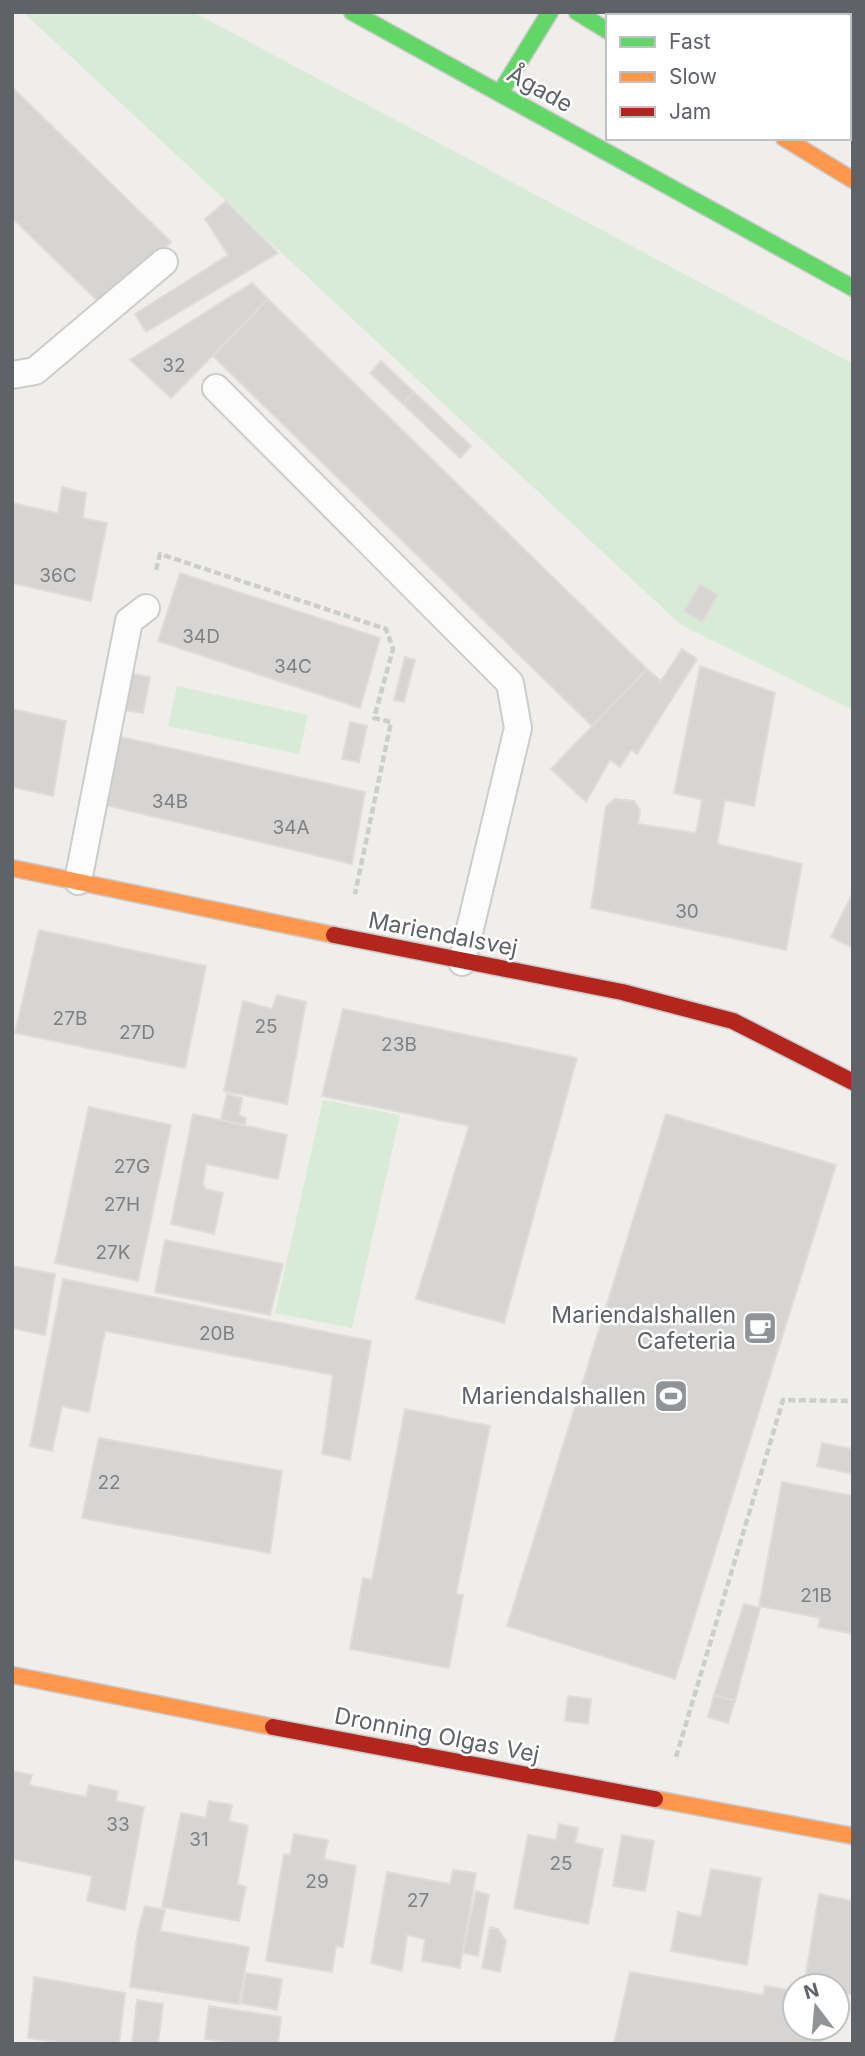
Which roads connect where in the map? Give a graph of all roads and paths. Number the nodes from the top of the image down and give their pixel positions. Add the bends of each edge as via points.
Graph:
1 (352, 12) edge
2 (550, 12) edge
3 (576, 12) edge
4 (606, 30) edge
5 (500, 93) junction
6 (787, 140) edge
7 (853, 180) edge
8 (164, 262) dead end
9 (853, 288) edge
10 (12, 375) edge
11 (216, 388) dead end
12 (146, 608) joint
13 (12, 869) edge
14 (78, 881) junction
15 (346, 938) junction
16 (462, 962) junction
17 (853, 1082) edge
18 (853, 1401) edge
19 (12, 1675) edge
20 (663, 1801) junction
21 (853, 1836) edge

1 - 5 street, Ågade
2 - 5 street
3 - 4 street
5 - 9 street, Ågade
6 - 7 street
8 - 10 lane via 35,371
11 - 16 lane via 510,683 518,728
12 - 14 lane via 129,621
12 - 15 path via 160,554 386,629 393,649 374,718 391,722
13 - 14 street, Mariendalsvej
14 - 15 street, Mariendalsvej
15 - 16 street, Mariendalsvej
16 - 17 street, Mariendalsvej via 622,992 733,1021
18 - 20 path via 783,1400
19 - 20 street, Dronning Olgas Vej
20 - 21 street, Dronning Olgas Vej

